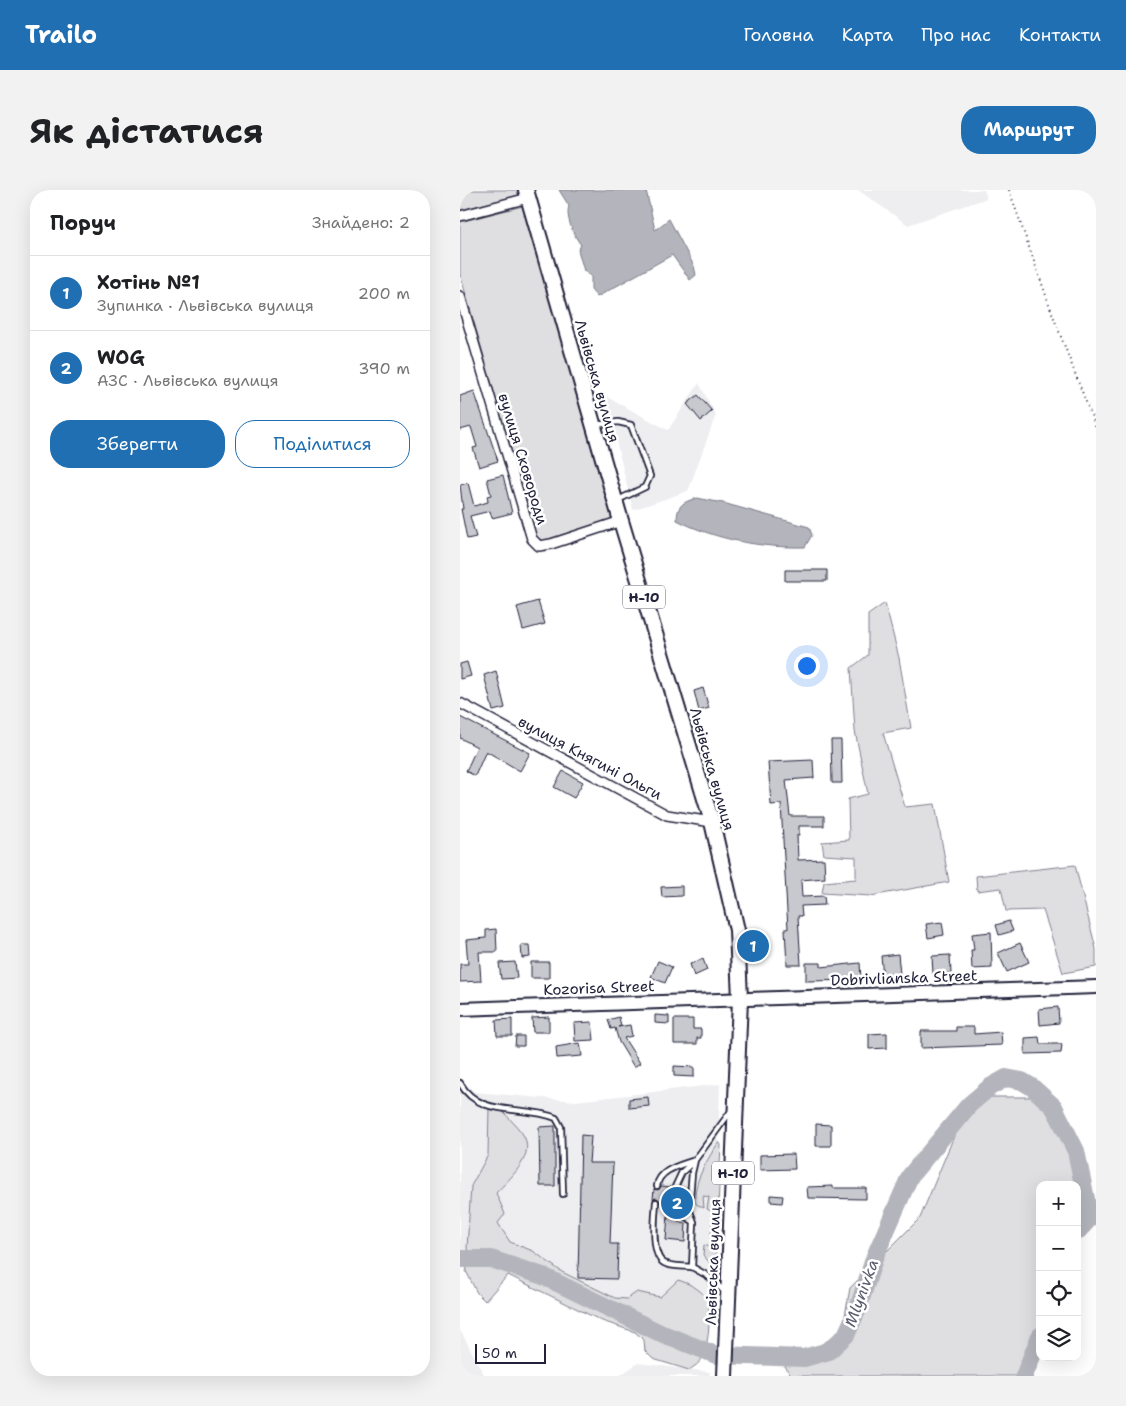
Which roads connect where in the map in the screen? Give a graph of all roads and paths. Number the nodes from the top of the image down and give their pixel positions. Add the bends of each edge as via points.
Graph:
1 (1010, 190) edge
2 (527, 194) edge
3 (460, 216) edge
4 (460, 296) edge
5 (463, 322) edge
6 (593, 425) junction
7 (1096, 428) edge
8 (615, 502) junction
9 (621, 522) junction
10 (460, 703) edge
11 (712, 822) junction
12 (1096, 988) edge
13 (740, 999) junction
14 (460, 1009) edge
15 (460, 1083) edge
16 (735, 1106) junction
17 (695, 1160) junction
18 (658, 1186) dead end
19 (675, 1187) dead end
20 (563, 1194) dead end
21 (656, 1202) dead end
22 (679, 1213) dead end
23 (694, 1222) junction
24 (692, 1267) junction
25 (728, 1295) junction
26 (725, 1371) edge

1 - 7 path
2 - 3 street
2 - 6 main road, Львівська вулиця / Н-10
4 - 5 street, вулиця Сковороди
5 - 9 street, вулиця Сковороди via 532,539 539,546 551,544
6 - 8 main road, Львівська вулиця / Н-10
6 - 8 lane via 618,422 631,425 650,476 645,487
8 - 9 main road, Львівська вулиця / Н-10
9 - 11 main road, Львівська вулиця / Н-10
10 - 11 street, вулиця Княгині Ольги via 667,815
11 - 13 main road, Львівська вулиця / Н-10 via 737,930
12 - 13 street, Dobrivlianska Street
13 - 14 street, Kozorisa Street
13 - 16 main road, Львівська вулиця / Н-10
15 - 20 lane via 471,1098 482,1105 556,1118 561,1127
16 - 17 lane
16 - 25 main road, Львівська вулиця / Н-10
17 - 18 lane via 668,1170
17 - 19 lane via 682,1172
17 - 23 lane via 689,1209
21 - 24 lane via 655,1244 659,1258 665,1263
22 - 23 lane
23 - 24 lane
24 - 25 lane via 708,1276
25 - 26 main road, Львівська вулиця / Н-10

